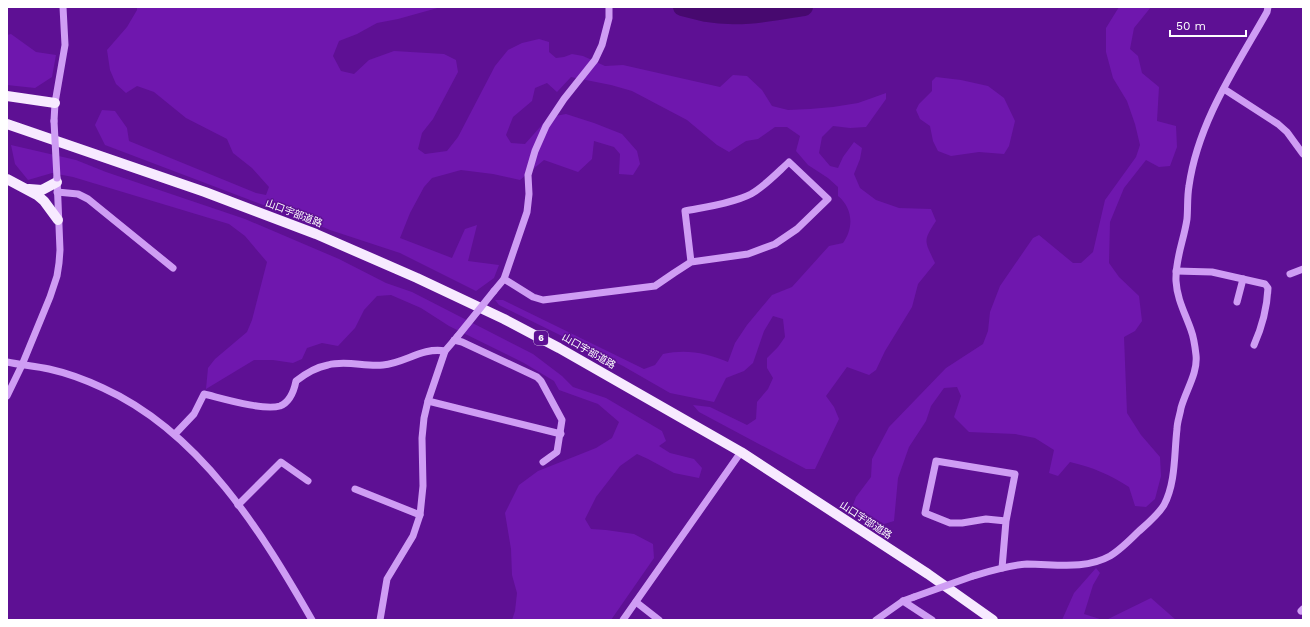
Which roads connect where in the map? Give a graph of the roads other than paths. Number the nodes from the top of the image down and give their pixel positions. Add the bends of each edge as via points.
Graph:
1 (63, 7) edge
2 (609, 7) edge
3 (1268, 7) edge
4 (1224, 89) junction
5 (7, 96) edge
6 (55, 103) junction
7 (7, 124) edge
8 (7, 130) edge
9 (48, 139) junction
10 (1303, 154) edge
11 (7, 179) edge
12 (57, 184) junction
13 (26, 188) junction
14 (58, 220) junction
15 (691, 262) junction
16 (173, 268) dead end
17 (1303, 269) edge
18 (1176, 272) junction
19 (1290, 274) dead end
20 (504, 279) junction
21 (1243, 279) junction
22 (1236, 302) dead end
23 (455, 338) junction
24 (1254, 345) dead end
25 (445, 351) junction
26 (7, 362) edge
27 (22, 365) junction
28 (7, 396) edge
29 (428, 401) junction
30 (175, 434) junction
31 (561, 434) junction
32 (741, 452) junction
33 (543, 462) dead end
34 (308, 481) dead end
35 (355, 489) dead end
36 (238, 505) junction
37 (420, 515) junction
38 (1006, 521) junction
39 (1002, 568) junction
40 (902, 600) junction
41 (636, 602) junction
42 (312, 620) edge
43 (380, 620) edge
44 (623, 620) edge
45 (659, 620) edge
46 (876, 620) edge
47 (932, 620) edge
48 (993, 620) edge

1 - 6 street via 65,45
2 - 20 street via 602,45 595,60 564,99 546,126 534,151 528,175 527,212
3 - 4 street
4 - 10 street via 1278,124
4 - 18 street via 1196,152 1189,186 1187,219
5 - 6 main road
6 - 12 street, bridge
7 - 9 main road, 山口宇部道路 / 6
8 - 9 main road, 山口宇部道路 / 6
9 - 32 main road, 山口宇部道路 / 6 via 206,192 316,234 417,278 559,348
11 - 13 main road
12 - 13 main road via 42,190
12 - 14 street
12 - 16 street via 88,199
13 - 14 main road via 44,201
14 - 27 street via 60,250 57,276
15 - 15 street via 748,254 775,244 797,229 828,199 789,162 766,184 750,194 724,204 685,212
15 - 20 street via 655,286 543,300 533,297
17 - 19 street
18 - 21 street via 1212,272
18 - 39 street via 1177,293 1193,337 1197,357 1195,371 1182,404 1177,427 1173,476 1163,507 1112,555 1102,560 1087,564 1025,564
20 - 23 street, bridge
21 - 22 street
21 - 24 street via 1265,284 1268,288 1260,332
23 - 25 street
23 - 31 street via 537,377 562,420
25 - 29 street
25 - 30 street via 428,350 384,365 328,364 296,381 294,391 287,402 279,406 241,404 204,394 194,414
26 - 27 street
27 - 28 street
27 - 30 street via 49,369 104,388
29 - 31 street
29 - 37 street via 422,438 423,486
30 - 36 street
31 - 33 street via 557,452
32 - 41 street
32 - 48 main road, 山口宇部道路 / 6 via 928,574
34 - 36 street via 281,462
35 - 37 street
36 - 42 street via 283,569
37 - 43 street via 413,536 387,579
38 - 38 street via 986,519 950,523 925,514 936,461 1015,474
38 - 39 street
39 - 40 street, bridge
40 - 46 street
40 - 47 street
41 - 44 street
41 - 45 street

